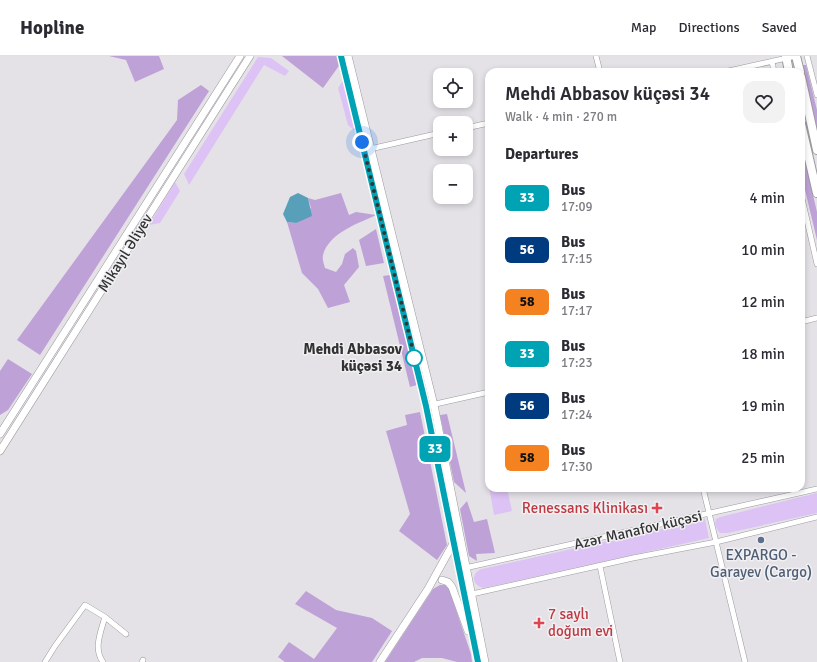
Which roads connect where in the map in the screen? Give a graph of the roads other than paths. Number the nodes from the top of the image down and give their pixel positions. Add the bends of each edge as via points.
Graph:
1 (240, 56) edge
2 (250, 56) edge
3 (341, 56) edge
4 (348, 56) edge
5 (596, 56) edge
6 (796, 56) edge
7 (807, 56) edge
8 (786, 57) edge
9 (772, 61) junction
10 (599, 68) edge
11 (741, 68) edge
12 (773, 68) edge
13 (788, 68) edge
14 (799, 68) edge
15 (805, 95) edge
16 (817, 95) edge
17 (485, 124) edge
18 (473, 126) edge
19 (433, 135) edge
20 (816, 144) edge
21 (370, 149) junction
22 (805, 151) edge
23 (817, 193) edge
24 (805, 212) edge
25 (817, 264) edge
26 (817, 318) edge
27 (805, 321) edge
28 (485, 393) edge
29 (430, 405) junction
30 (0, 434) edge
31 (0, 451) edge
32 (817, 489) edge
33 (704, 492) edge
34 (804, 492) edge
35 (805, 492) edge
36 (709, 514) junction
37 (817, 517) edge
38 (454, 542) junction
39 (716, 542) junction
40 (462, 543) junction
41 (456, 551) junction
42 (600, 566) junction
43 (467, 567) junction
44 (460, 573) junction
45 (442, 580) junction
46 (428, 589) junction
47 (464, 590) junction
48 (472, 594) junction
49 (105, 617) junction
50 (126, 634) dead end
51 (477, 660) edge
52 (45, 662) edge
53 (103, 662) edge
54 (380, 662) edge
55 (485, 662) edge
56 (620, 662) edge
57 (745, 662) edge

1 - 30 street, Mikayıl Əliyev
2 - 31 street, Mikayıl Əliyev
3 - 29 street
4 - 21 street
5 - 10 street
6 - 8 street
6 - 14 main road
7 - 16 street
8 - 9 street
8 - 13 main road
9 - 11 street
9 - 12 street
15 - 20 main road
17 - 18 street
19 - 21 street
21 - 29 street
22 - 23 main road
24 - 25 street
26 - 27 street
28 - 29 street
29 - 38 street
29 - 40 street
32 - 35 street, Azər Manafov küçəsi
33 - 36 street
34 - 36 street, Azər Manafov küçəsi
36 - 39 street
36 - 43 street, Azər Manafov küçəsi
37 - 39 street, Azər Manafov küçəsi
38 - 41 street
38 - 46 street
39 - 42 street, Azər Manafov küçəsi
39 - 57 street
40 - 41 street
40 - 43 street
41 - 44 street
41 - 46 street
42 - 48 street, Azər Manafov küçəsi
42 - 56 street
43 - 44 street, Azər Manafov küçəsi
43 - 48 street
44 - 47 street
45 - 46 street
45 - 47 street via 452,581
45 - 51 street via 448,582 454,591
46 - 54 street
47 - 48 street
47 - 51 street
48 - 55 street
49 - 50 street
49 - 52 street via 85,605
49 - 53 street via 98,645

